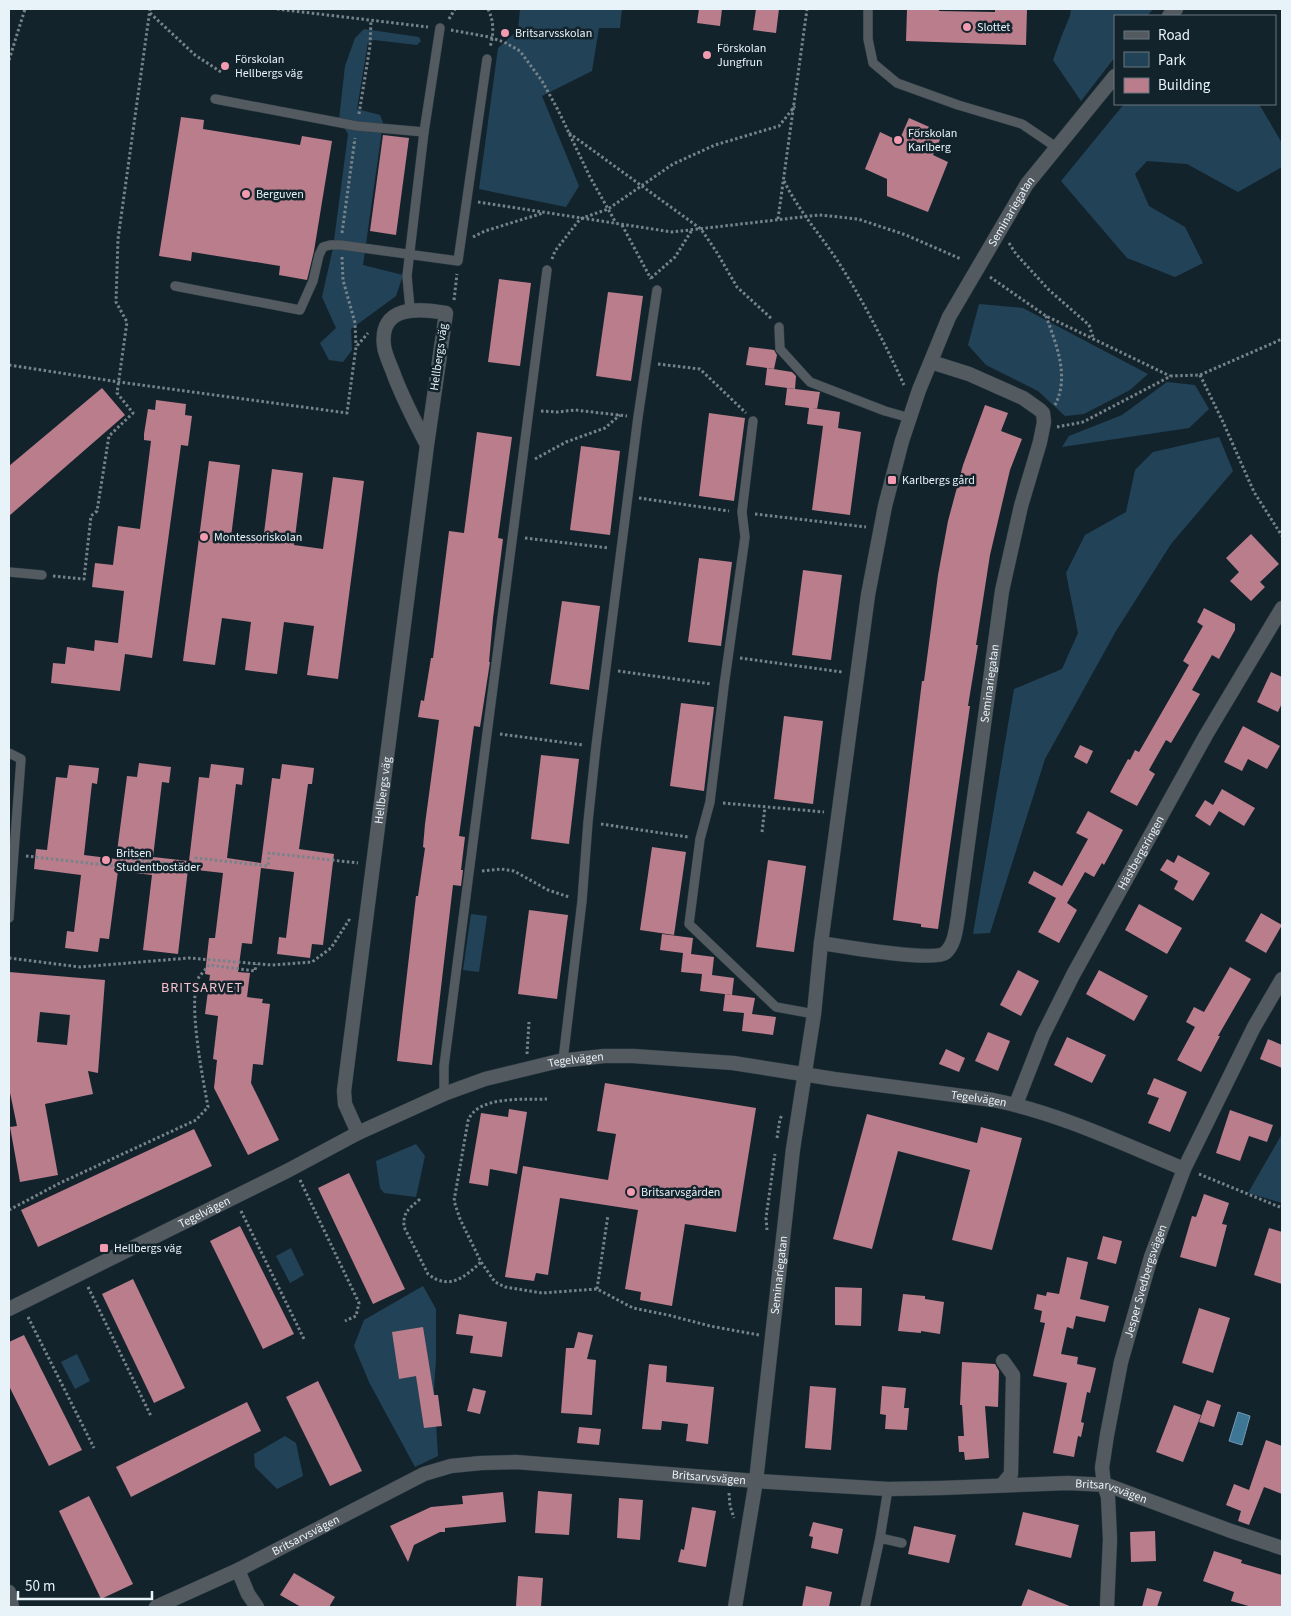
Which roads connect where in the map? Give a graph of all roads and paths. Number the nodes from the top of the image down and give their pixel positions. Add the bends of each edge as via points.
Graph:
1 (25, 9) edge
2 (277, 9) edge
3 (488, 9) edge
4 (807, 9) edge
5 (868, 9) edge
6 (150, 11) edge
7 (371, 20) junction
8 (440, 28) junction
9 (492, 38) junction
10 (488, 59) dead end
11 (9, 60) edge
12 (221, 72) dead end
13 (1114, 77) edge
14 (215, 99) dead end
15 (795, 106) junction
16 (357, 126) junction
17 (424, 132) junction
18 (569, 133) junction
19 (1056, 147) junction
20 (784, 181) junction
21 (643, 186) junction
22 (468, 201) junction
23 (608, 209) junction
24 (543, 213) junction
25 (805, 217) junction
26 (580, 219) junction
27 (778, 219) junction
28 (616, 224) junction
29 (621, 224) junction
30 (701, 229) junction
31 (692, 230) junction
32 (1000, 230) junction
33 (461, 244) junction
34 (341, 245) junction
35 (409, 254) junction
36 (961, 259) dead end
37 (458, 261) junction
38 (548, 270) joint
39 (990, 276) dead end
40 (651, 278) junction
41 (175, 286) dead end
42 (657, 290) joint
43 (410, 310) junction
44 (446, 313) junction
45 (1046, 316) junction
46 (387, 325) junction
47 (779, 327) joint
48 (1282, 339) edge
49 (1094, 340) junction
50 (356, 347) junction
51 (931, 362) junction
52 (646, 363) junction
53 (9, 365) edge
54 (1200, 375) junction
55 (1171, 376) junction
56 (118, 382) junction
57 (919, 390) junction
58 (530, 410) junction
59 (620, 415) junction
60 (638, 418) junction
61 (910, 418) junction
62 (753, 421) joint
63 (1044, 427) junction
64 (427, 445) junction
65 (523, 464) junction
66 (513, 536) junction
67 (1282, 536) edge
68 (622, 549) junction
69 (9, 572) edge
70 (42, 575) joint
71 (1282, 608) edge
72 (728, 656) junction
73 (606, 670) junction
74 (846, 672) dead end
75 (724, 686) junction
76 (487, 732) junction
77 (596, 746) junction
78 (9, 753) edge
79 (710, 802) junction
80 (765, 807) junction
81 (827, 812) dead end
82 (588, 822) junction
83 (762, 832) dead end
84 (700, 839) junction
85 (36, 856) dead end
86 (343, 862) dead end
87 (469, 869) junction
88 (582, 902) junction
89 (9, 918) edge
90 (366, 922) junction
91 (822, 943) junction
92 (9, 958) edge
93 (256, 964) junction
94 (1282, 980) edge
95 (814, 1014) junction
96 (529, 1022) dead end
97 (527, 1055) dead end
98 (563, 1060) junction
99 (805, 1074) junction
100 (444, 1094) junction
101 (547, 1100) dead end
102 (1016, 1104) junction
103 (358, 1133) junction
104 (294, 1167) junction
105 (1184, 1168) junction
106 (234, 1197) junction
107 (420, 1199) dead end
108 (1282, 1208) edge
109 (9, 1210) edge
110 (608, 1215) dead end
111 (481, 1262) junction
112 (81, 1273) junction
113 (597, 1289) junction
114 (15, 1306) edge
115 (345, 1321) dead end
116 (759, 1336) dead end
117 (305, 1341) dead end
118 (1003, 1361) dead end
119 (151, 1416) dead end
120 (94, 1448) dead end
121 (756, 1481) junction
122 (1104, 1484) junction
123 (1002, 1486) junction
124 (888, 1489) junction
125 (880, 1538) junction
126 (902, 1543) dead end
127 (1282, 1548) edge
128 (238, 1570) junction
129 (9, 1592) edge
130 (12, 1607) edge
131 (156, 1607) edge
132 (257, 1607) edge
133 (735, 1607) edge
134 (865, 1607) edge
135 (1107, 1607) edge

1 - 11 path
2 - 7 path
3 - 9 path via 492,18
4 - 15 path
5 - 19 lane via 868,39 873,62 897,83 1022,124
6 - 12 path via 195,55
6 - 56 path via 118,239 116,302 127,322
7 - 8 path
7 - 16 path
8 - 9 path
8 - 17 lane
9 - 18 path via 520,52 542,80
10 - 22 lane
13 - 19 street, Seminariegatan
14 - 16 lane
15 - 20 path
15 - 21 path via 779,126 715,145 673,164
16 - 17 lane
16 - 34 path
17 - 35 lane
18 - 21 path
18 - 23 path
19 - 32 street, Seminariegatan via 1027,184
20 - 25 path
20 - 27 path
21 - 23 path
21 - 30 path
22 - 24 path
22 - 33 lane
23 - 26 path
23 - 28 path
24 - 26 path
24 - 33 path via 484,231
25 - 27 path
25 - 36 path via 819,215 858,219
25 - 57 path via 837,260 882,338 904,385
26 - 28 path
26 - 38 path via 554,252
27 - 30 path
28 - 29 path
29 - 31 path via 672,232
29 - 40 path
30 - 31 path
30 - 47 path via 737,287
31 - 40 path via 675,257
32 - 49 path via 1016,254 1049,290 1089,325
32 - 51 street, Seminariegatan via 948,317
33 - 37 lane
34 - 35 lane
34 - 41 lane via 323,247 300,310
34 - 50 path via 343,280 355,323
35 - 37 lane
35 - 43 lane
37 - 44 path via 452,313
38 - 58 lane
39 - 45 path
40 - 42 path
42 - 52 lane
43 - 44 street, Hellbergs väg
43 - 46 street via 394,317
44 - 64 street, Hellbergs väg
45 - 49 path
45 - 63 path via 1062,360 1060,395
46 - 50 path via 369,332
46 - 64 street via 384,347 402,397
47 - 61 lane via 780,349 810,382
48 - 54 path
49 - 55 path
50 - 56 path via 347,413
51 - 57 street, Seminariegatan
51 - 63 street via 969,374 1023,398 1043,413
52 - 60 lane
52 - 62 path via 700,369
53 - 56 path
54 - 55 path
54 - 67 path via 1254,492
55 - 63 path via 1083,422
56 - 70 path via 117,393 133,413 109,436 97,511 91,516 84,579
57 - 61 street, Seminariegatan
58 - 59 path
58 - 65 lane
59 - 60 path
59 - 65 path via 605,428 566,442
60 - 68 lane
61 - 91 street, Seminariegatan via 885,506 874,560
62 - 72 lane via 742,512 745,537
63 - 91 street, Seminariegatan via 1021,506 1002,591 954,938 947,952 934,956
64 - 90 street, Hellbergs väg
65 - 66 lane
66 - 68 path
66 - 76 lane
68 - 73 lane
69 - 70 lane
71 - 102 street, Hästbergsringen via 1206,735 1073,975 1043,1035
72 - 74 path
72 - 75 lane
73 - 75 path
73 - 77 lane
75 - 79 lane
76 - 77 path
76 - 87 lane
77 - 82 lane
78 - 89 lane via 21,759
79 - 80 path
79 - 84 lane
80 - 81 path
80 - 83 path
82 - 84 path
82 - 88 lane
84 - 95 lane via 689,924 776,1007
85 - 86 path via 122,867 123,858 195,866 196,858 268,866 269,853
87 - 88 path via 514,871 548,890
87 - 100 lane via 444,1066
88 - 98 lane
90 - 93 path via 349,920 331,948 312,962
90 - 103 street, Hellbergs väg via 344,1091 345,1104
91 - 95 street, Seminariegatan
92 - 93 path via 80,967 189,958
93 - 109 path via 255,971 209,965 199,978 195,996 196,1032 208,1106 196,1120
94 - 105 street, Jesper Svedbergsvägen via 1254,1027
95 - 99 street, Seminariegatan
96 - 97 path
98 - 99 street, Tegelvägen via 647,1056 733,1063
98 - 100 street, Tegelvägen via 485,1079
99 - 102 street, Tegelvägen
99 - 121 street, Seminariegatan via 793,1149
100 - 103 street, Tegelvägen
101 - 111 path via 497,1101 471,1114 454,1201
102 - 105 street, Tegelvägen
103 - 104 street, Tegelvägen
104 - 106 street, Tegelvägen
104 - 115 path via 359,1303 356,1316
105 - 108 path
105 - 122 street, Jesper Svedbergsvägen via 1152,1257 1121,1362 1102,1468
106 - 112 street, Tegelvägen
106 - 117 path
107 - 111 path via 405,1213 404,1227 428,1274 435,1280 451,1282 471,1272
110 - 113 path
111 - 113 path via 494,1282 504,1287 542,1293
112 - 114 street, Tegelvägen
112 - 119 path
113 - 116 path via 633,1308
114 - 120 path
118 - 123 street via 1012,1375 1011,1474
121 - 124 street, Britsarvsvägen
121 - 128 street, Britsarvsvägen via 516,1462 451,1466 411,1480
121 - 133 street, Seminariegatan
122 - 123 street, Britsarvsvägen
122 - 127 street, Britsarvsvägen
122 - 135 street, Jesper Svedbergsvägen via 1108,1497 1110,1539
123 - 124 street, Britsarvsvägen
124 - 125 lane
125 - 126 lane
125 - 134 lane
128 - 131 street, Britsarvsvägen
128 - 132 street
129 - 130 street

